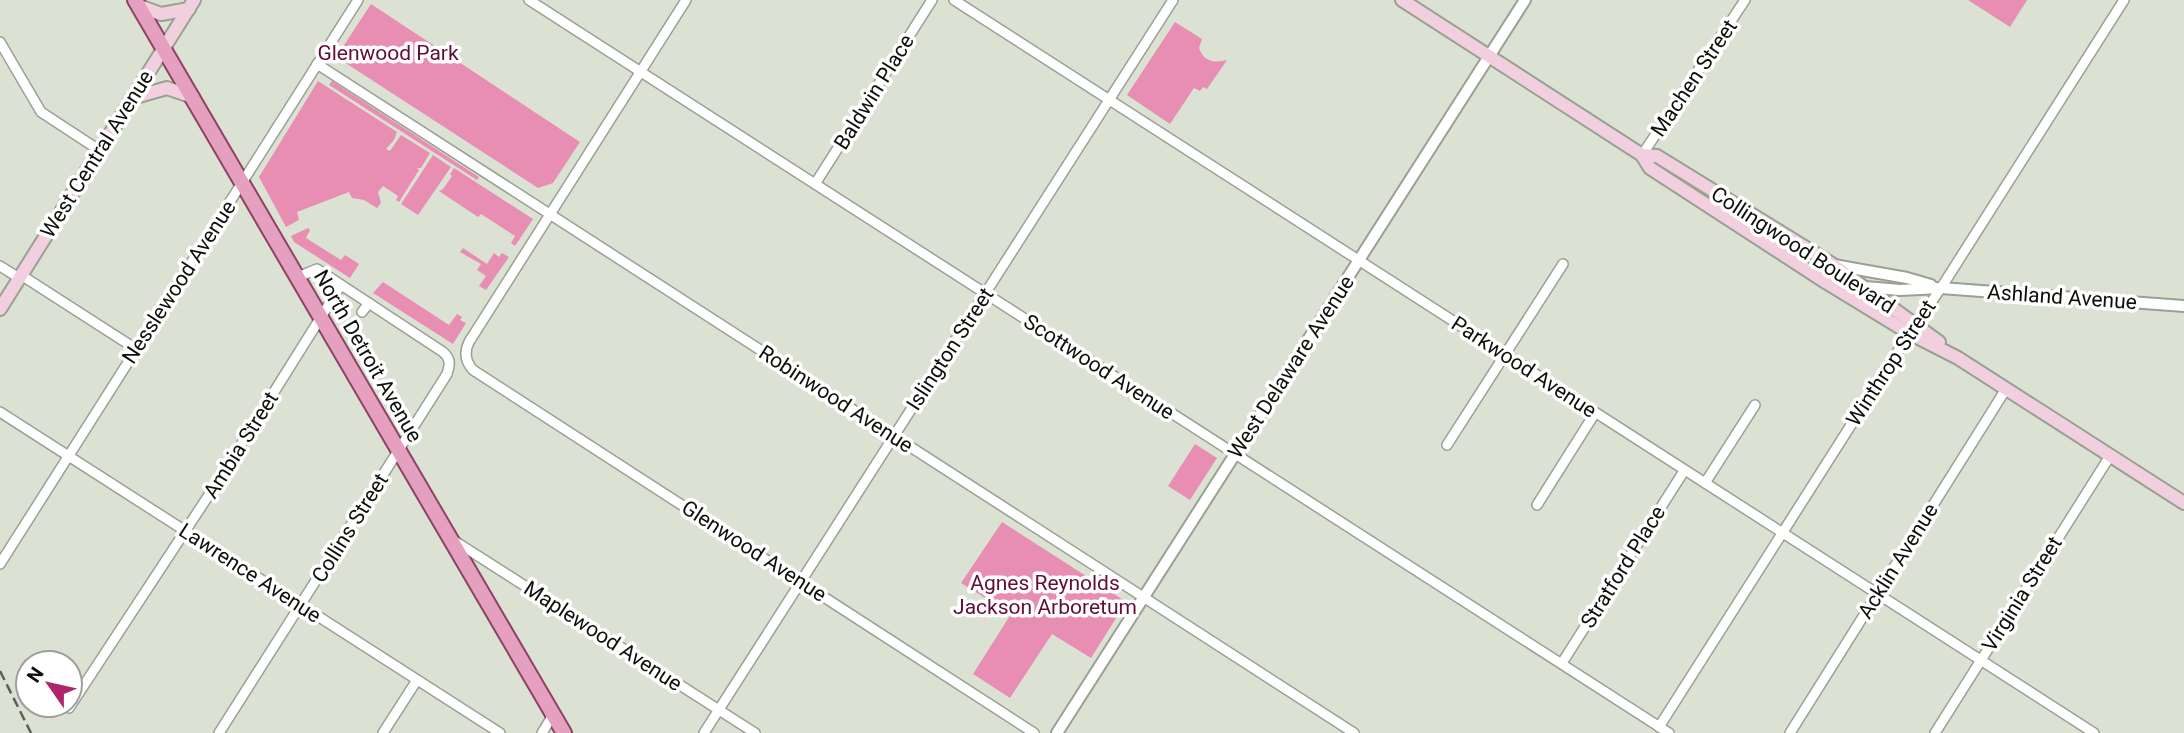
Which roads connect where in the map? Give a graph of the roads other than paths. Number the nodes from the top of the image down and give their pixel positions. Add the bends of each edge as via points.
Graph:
1 (358, 0) edge
2 (529, 0) edge
3 (686, 0) edge
4 (932, 0) edge
5 (954, 0) edge
6 (1173, 0) edge
7 (1402, 0) edge
8 (1525, 0) edge
9 (1745, 0) edge
10 (2124, 0) edge
11 (137, 3) edge
12 (192, 4) edge
13 (0, 42) edge
14 (164, 48) junction
15 (1489, 57) junction
16 (317, 64) junction
17 (641, 72) junction
18 (193, 97) junction
19 (132, 98) junction
20 (1110, 100) junction
21 (99, 150) junction
22 (1642, 155) junction
23 (243, 182) junction
24 (816, 184) junction
25 (1733, 203) junction
26 (1719, 212) junction
27 (549, 214) junction
28 (1359, 260) junction
29 (1563, 264) dead end
30 (1832, 264) junction
31 (0, 266) edge
32 (20, 276) junction
33 (298, 277) junction
34 (1827, 283) junction
35 (341, 285) junction
36 (1868, 288) junction
37 (1941, 288) junction
38 (985, 293) junction
39 (369, 303) junction
40 (2184, 306) edge
41 (0, 309) edge
42 (362, 312) dead end
43 (321, 317) junction
44 (1912, 328) junction
45 (136, 349) junction
46 (1505, 355) junction
47 (2007, 389) junction
48 (1755, 405) dead end
49 (0, 412) edge
50 (1595, 413) junction
51 (894, 436) junction
52 (1447, 446) dead end
53 (399, 450) junction
54 (1235, 454) junction
55 (69, 456) junction
56 (2110, 456) junction
57 (1684, 471) junction
58 (1705, 483) junction
59 (2184, 503) edge
60 (1537, 505) dead end
61 (186, 531) junction
62 (1782, 534) junction
63 (450, 539) junction
64 (0, 564) edge
65 (801, 582) junction
66 (1877, 594) junction
67 (1144, 597) junction
68 (301, 605) junction
69 (1981, 660) junction
70 (1562, 663) junction
71 (417, 680) junction
72 (84, 685) edge
73 (719, 710) junction
74 (553, 715) junction
75 (1659, 727) junction
76 (219, 733) edge
77 (383, 733) edge
78 (500, 733) edge
79 (542, 733) edge
80 (564, 733) edge
81 (704, 733) edge
82 (755, 733) edge
83 (1034, 733) edge
84 (1057, 733) edge
85 (1354, 733) edge
86 (1669, 733) edge
87 (1790, 733) edge
88 (1935, 733) edge
89 (2094, 733) edge

1 - 16 street, Nesslewood Avenue
2 - 17 street, Scottwood Avenue
3 - 17 street
4 - 24 street, Baldwin Place
5 - 20 street, Parkwood Avenue
6 - 20 street, Islington Street
7 - 15 main road, Collingwood Boulevard
8 - 15 street, West Delaware Avenue
9 - 22 street, Machen Street
10 - 37 street, Winthrop Street
11 - 12 main road via 161,14
11 - 14 main road, North Detroit Avenue
12 - 14 main road, West Central Avenue
13 - 21 street via 41,112
14 - 18 main road, North Detroit Avenue
14 - 19 main road, West Central Avenue
15 - 22 main road, Collingwood Boulevard
15 - 28 street, West Delaware Avenue
16 - 23 street, Nesslewood Avenue
16 - 27 street, Robinwood Avenue
17 - 24 street, Scottwood Avenue
17 - 27 street
18 - 19 main road via 167,88
18 - 23 main road, North Detroit Avenue
19 - 21 main road, West Central Avenue
20 - 28 street, Parkwood Avenue
20 - 38 street, Islington Street
21 - 32 main road, West Central Avenue
22 - 25 main road, Collingwood Boulevard via 1657,156
22 - 26 main road, Collingwood Boulevard via 1650,168
23 - 33 main road, North Detroit Avenue
23 - 45 street, Nesslewood Avenue
24 - 38 street, Scottwood Avenue
25 - 26 main road
25 - 30 main road, Collingwood Boulevard
26 - 34 main road, Collingwood Boulevard
27 - 51 street, Robinwood Avenue
27 - 65 street, Glenwood Avenue via 467,345 466,358 473,370
28 - 46 street, Parkwood Avenue
28 - 54 street, West Delaware Avenue
29 - 46 street
30 - 36 main road, Collingwood Boulevard
30 - 37 street, Ashland Avenue
31 - 32 street
32 - 41 main road, West Central Avenue
32 - 45 street
33 - 35 street via 317,269
33 - 43 main road, North Detroit Avenue
34 - 36 street, Ashland Avenue
34 - 44 main road, Collingwood Boulevard
35 - 39 street
35 - 43 street, Ambia Street
36 - 37 street, Ashland Avenue
36 - 44 main road, Collingwood Boulevard
37 - 40 street, Ashland Avenue
37 - 44 street, Winthrop Street
38 - 51 street, Islington Street
38 - 54 street, Scottwood Avenue
39 - 42 street
39 - 53 street, Collins Street via 447,356 450,364
43 - 53 main road, North Detroit Avenue via 339,339
43 - 61 street, Ambia Street
44 - 47 main road, Collingwood Boulevard
44 - 62 street, Winthrop Street
45 - 55 street, Nesslewood Avenue
46 - 50 street, Parkwood Avenue
46 - 52 street
47 - 56 main road, Collingwood Boulevard
47 - 66 street, Acklin Avenue
48 - 58 street
49 - 55 street, Lawrence Avenue
50 - 57 street, Parkwood Avenue
50 - 60 street
51 - 65 street, Islington Street
51 - 67 street, Robinwood Avenue
53 - 63 main road, North Detroit Avenue
53 - 68 street, Collins Street
54 - 67 street, West Delaware Avenue
54 - 70 street, Scottwood Avenue
55 - 61 street, Lawrence Avenue
55 - 64 street, Nesslewood Avenue
56 - 59 main road, Collingwood Boulevard
56 - 69 street, Virginia Street
57 - 58 street, Parkwood Avenue
57 - 70 street, Stratford Place
58 - 62 street, Parkwood Avenue
61 - 68 street, Lawrence Avenue
61 - 72 street, Ambia Street
62 - 66 street, Parkwood Avenue
62 - 75 street, Winthrop Street
63 - 73 street, Maplewood Avenue
63 - 74 main road, North Detroit Avenue
65 - 73 street, Islington Street
65 - 83 street, Glenwood Avenue
66 - 69 street, Parkwood Avenue
66 - 87 street, Acklin Avenue
67 - 84 street, West Delaware Avenue
67 - 85 street, Robinwood Avenue
68 - 71 street, Lawrence Avenue
68 - 76 street, Collins Street
69 - 88 street, Virginia Street
69 - 89 street, Parkwood Avenue
70 - 75 street, Scottwood Avenue
71 - 77 street
71 - 78 street, Lawrence Avenue
73 - 81 street, Islington Street
73 - 82 street, Maplewood Avenue
74 - 79 street
74 - 80 main road, North Detroit Avenue
75 - 86 street, Scottwood Avenue

